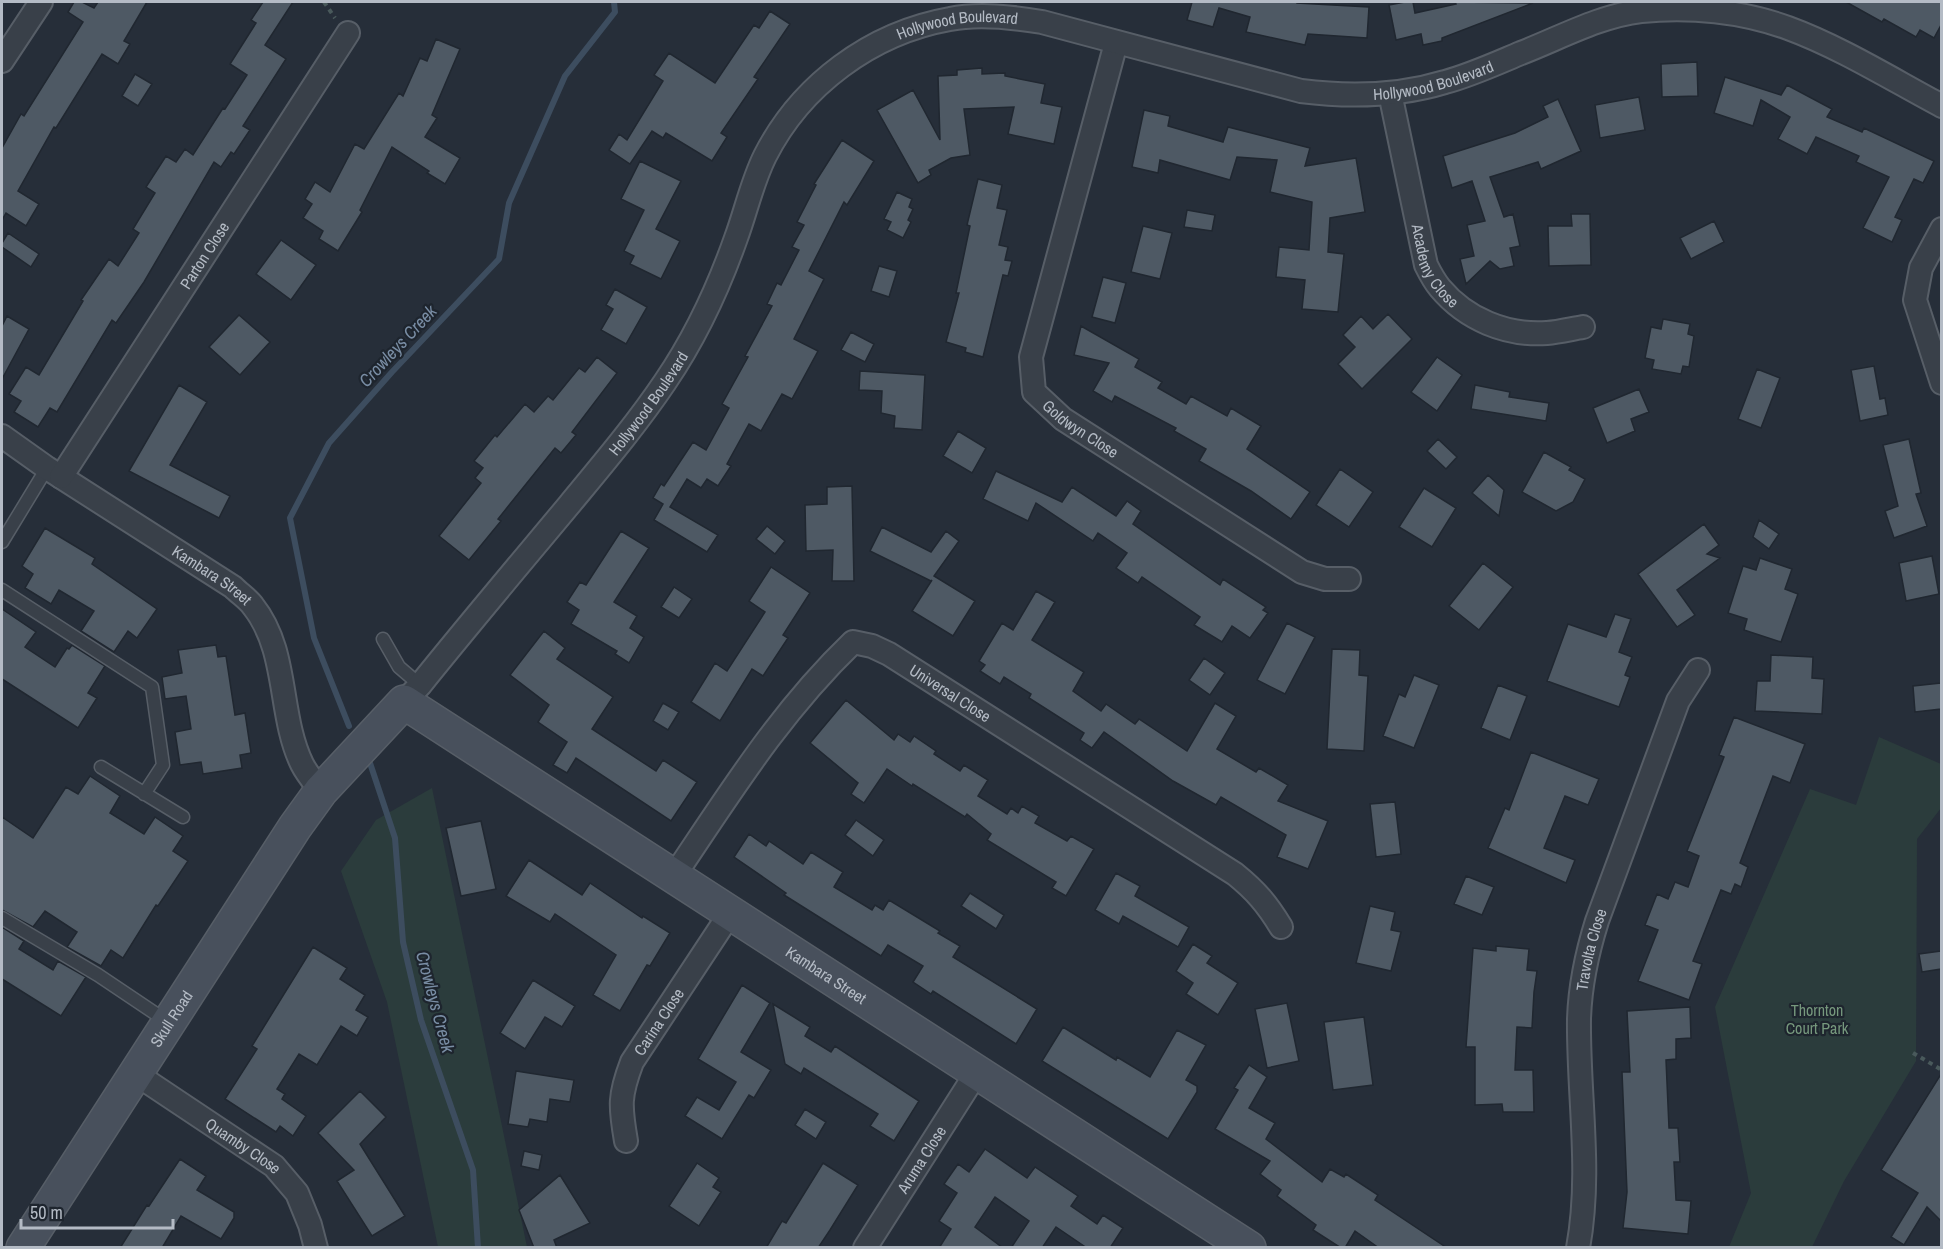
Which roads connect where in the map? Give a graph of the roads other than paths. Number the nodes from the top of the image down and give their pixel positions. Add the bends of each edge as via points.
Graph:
1 (40, 2) edge
2 (348, 33) dead end
3 (1116, 43) junction
4 (2, 61) edge
5 (1390, 93) junction
6 (1941, 106) edge
7 (1941, 229) edge
8 (1583, 327) dead end
9 (1941, 383) edge
10 (2, 436) edge
11 (54, 473) junction
12 (2, 542) edge
13 (1349, 579) dead end
14 (2, 590) edge
15 (383, 639) dead end
16 (1698, 670) dead end
17 (412, 693) junction
18 (101, 767) dead end
19 (321, 790) junction
20 (144, 794) junction
21 (183, 817) dead end
22 (674, 876) junction
23 (731, 912) junction
24 (2, 918) edge
25 (1281, 927) dead end
26 (169, 1023) junction
27 (977, 1072) junction
28 (136, 1074) junction
29 (626, 1141) dead end
30 (1231, 1243) edge
31 (23, 1248) edge
32 (316, 1248) edge
33 (865, 1248) edge
34 (1578, 1248) edge

1 - 4 street
2 - 11 street, Parton Close
3 - 5 street, Hollywood Boulevard via 1301,91
3 - 13 street, Goldwyn Close via 1031,357 1034,392 1063,419 1302,572 1325,579
3 - 17 street, Hollywood Boulevard via 1012,17 951,18 875,43 820,83 795,110 765,155 715,292 648,408
5 - 6 street, Hollywood Boulevard via 1445,82 1601,20 1640,11 1683,10 1726,12 1789,28
5 - 8 street, Academy Close via 1426,265 1439,287 1458,306 1489,325 1546,333
7 - 9 street via 1921,268 1915,300
10 - 11 street, Kambara Street
11 - 12 lane
11 - 19 street, Kambara Street via 233,587 253,606 267,628 276,656 301,762
14 - 20 lane via 152,687 163,765
15 - 17 lane
16 - 34 street, Travolta Close via 1678,700 1588,951 1579,1019 1584,1189
17 - 19 street, Hollywood Boulevard
17 - 22 street, Kambara Street
18 - 20 lane
19 - 26 street, Skull Road
20 - 21 lane
22 - 23 street, Kambara Street
22 - 25 street, Universal Close via 764,742 813,682 853,642 889,654 1235,874 1266,903
23 - 27 street, Kambara Street
23 - 29 street, Carina Close via 632,1062 622,1087
24 - 26 lane
26 - 28 street, Skull Road
27 - 30 street, Kambara Street
27 - 33 street, Aruma Close
28 - 31 street, Skull Road
28 - 32 street, Quamby Close via 274,1166 297,1193

